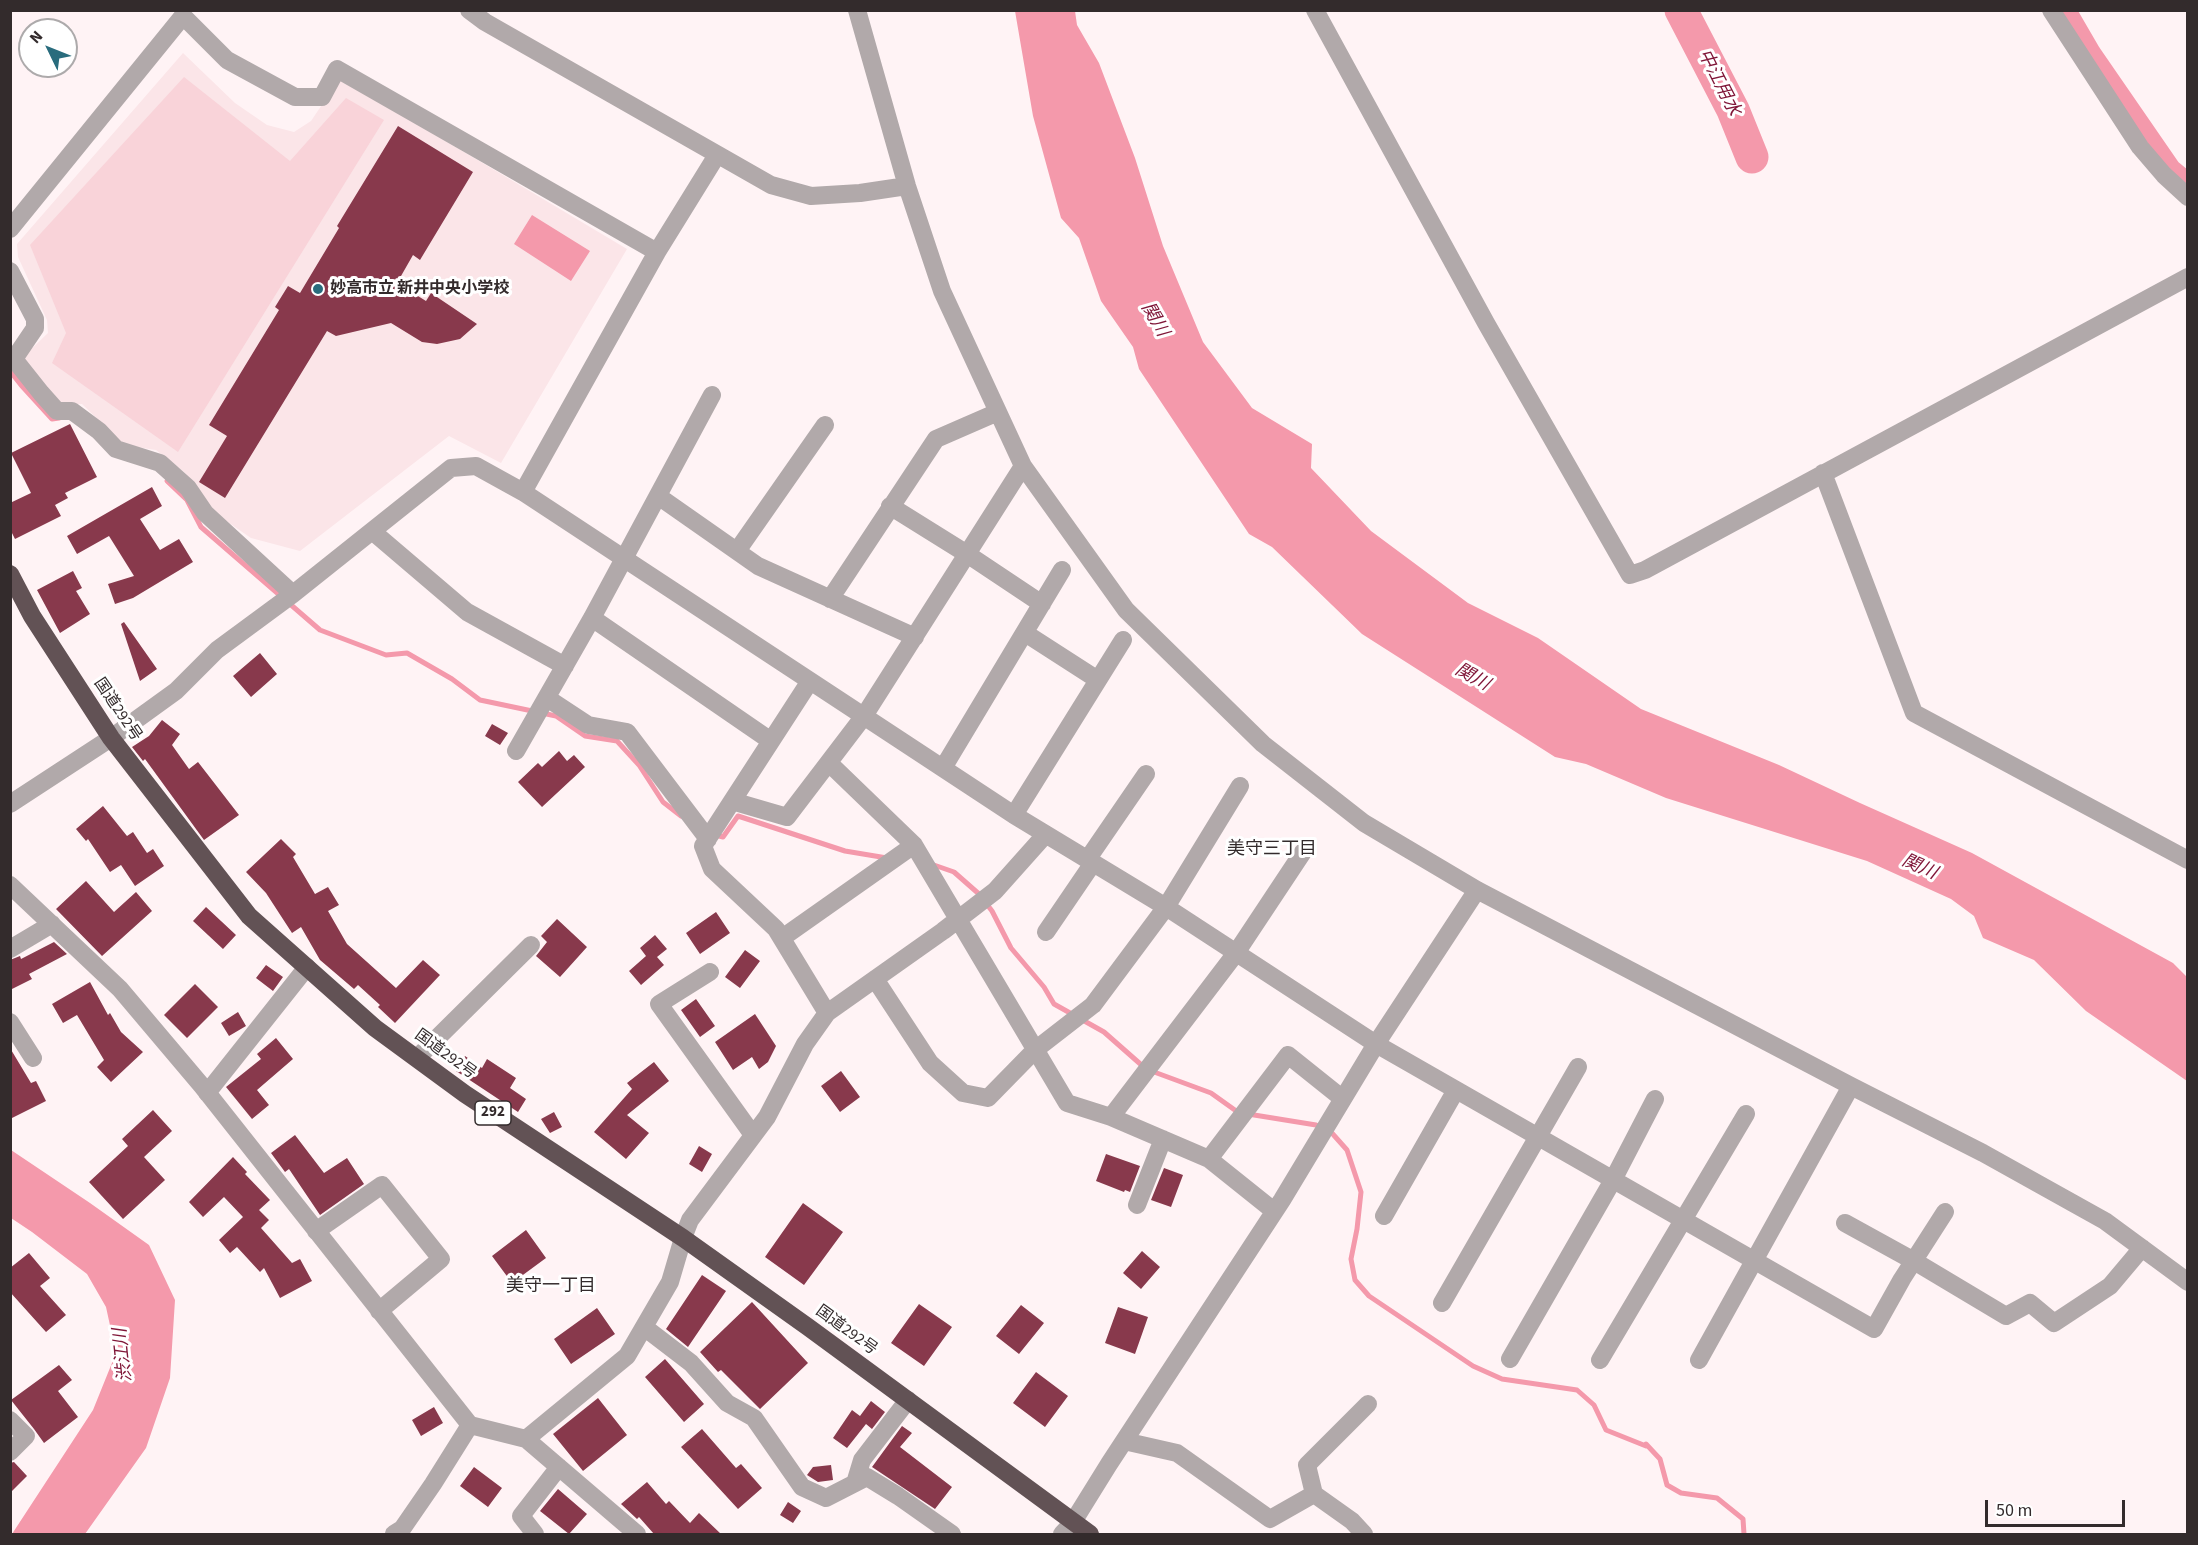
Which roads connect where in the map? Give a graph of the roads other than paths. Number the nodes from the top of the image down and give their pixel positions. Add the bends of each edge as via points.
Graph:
1 (469, 10) edge
2 (857, 10) edge
3 (1315, 10) edge
4 (2051, 10) edge
5 (182, 13) edge
6 (717, 155) junction
7 (907, 186) junction
8 (2187, 197) edge
9 (10, 229) edge
10 (657, 252) junction
11 (10, 271) edge
12 (2187, 277) edge
13 (712, 395) dead end
14 (998, 412) junction
15 (825, 425) dead end
16 (1023, 466) junction
17 (1823, 473) junction
18 (523, 492) junction
19 (658, 496) junction
20 (891, 506) junction
21 (372, 531) junction
22 (737, 551) junction
23 (967, 554) junction
24 (624, 559) junction
25 (1062, 570) dead end
26 (10, 574) edge
27 (293, 594) junction
28 (830, 599) junction
29 (1042, 604) junction
30 (592, 618) junction
31 (1024, 633) junction
32 (915, 637) junction
33 (1123, 640) dead end
34 (565, 666) junction
35 (1098, 680) junction
36 (810, 681) junction
37 (546, 698) junction
38 (864, 716) junction
39 (111, 738) junction
40 (771, 741) junction
41 (516, 751) dead end
42 (829, 763) junction
43 (943, 768) junction
44 (1146, 774) dead end
45 (1240, 786) dead end
46 (732, 801) junction
47 (10, 804) edge
48 (1014, 815) junction
49 (1045, 835) junction
50 (708, 838) junction
51 (914, 845) junction
52 (1303, 852) dead end
53 (2187, 860) edge
54 (1090, 861) junction
55 (10, 885) edge
56 (1477, 890) junction
57 (1166, 907) junction
58 (958, 919) junction
59 (52, 924) junction
60 (1046, 932) dead end
61 (782, 938) junction
62 (531, 945) dead end
63 (10, 950) edge
64 (1236, 953) junction
65 (307, 967) junction
66 (710, 972) dead end
67 (875, 980) junction
68 (827, 1013) junction
69 (10, 1022) edge
70 (1376, 1044) junction
71 (1035, 1050) junction
72 (33, 1058) dead end
73 (417, 1058) junction
74 (1578, 1067) dead end
75 (1851, 1086) junction
76 (1456, 1090) junction
77 (207, 1093) junction
78 (1343, 1099) junction
79 (1655, 1099) dead end
80 (1746, 1114) dead end
81 (1111, 1117) junction
82 (753, 1136) junction
83 (1538, 1137) junction
84 (1163, 1140) junction
85 (1209, 1159) junction
86 (1613, 1179) junction
87 (1137, 1205) dead end
88 (1274, 1211) junction
89 (1945, 1212) dead end
90 (1384, 1216) dead end
91 (1684, 1220) junction
92 (1845, 1223) dead end
93 (316, 1231) junction
94 (682, 1238) junction
95 (2142, 1248) junction
96 (1755, 1261) junction
97 (1914, 1261) junction
98 (2187, 1282) edge
99 (1442, 1304) dead end
100 (379, 1311) junction
101 (644, 1328) junction
102 (1510, 1359) dead end
103 (1600, 1360) dead end
104 (1699, 1360) dead end
105 (908, 1400) junction
106 (1368, 1404) dead end
107 (10, 1420) edge
108 (470, 1425) junction
109 (526, 1439) junction
110 (1124, 1441) junction
111 (10, 1452) edge
112 (559, 1467) junction
113 (855, 1483) junction
114 (1314, 1494) junction
115 (1068, 1528) edge
116 (394, 1534) edge
117 (535, 1534) edge
118 (637, 1534) edge
119 (952, 1534) edge
120 (1090, 1534) edge
121 (1364, 1534) edge

1 - 6 street
2 - 7 street
3 - 17 street via 1486,323 1630,575
4 - 8 street via 2140,147
5 - 9 street
5 - 10 street via 227,60 295,97 322,97 337,69
6 - 7 street via 771,185 812,196
6 - 10 street
7 - 14 street via 942,291
10 - 18 street
11 - 27 street via 35,328 14,359 41,393 57,411 72,411 116,449 160,463 188,488 205,513
12 - 17 street
13 - 19 street
14 - 16 street
14 - 20 street via 936,439
15 - 22 street
16 - 23 street
16 - 56 street via 1126,610 1263,744 1364,824
17 - 53 street via 1914,713
18 - 21 street via 476,466 451,468
18 - 24 street
19 - 22 street
19 - 24 street
20 - 23 street
20 - 28 street
21 - 27 street
21 - 34 street via 467,612
22 - 28 street via 759,566
23 - 29 street
23 - 32 street
24 - 30 street
24 - 36 street
25 - 29 street
26 - 39 highway, 国道292号 / 292 via 32,616
27 - 39 street via 217,650 176,691
28 - 32 street
29 - 31 street
30 - 34 street
30 - 40 street
31 - 35 street
31 - 43 street
32 - 38 street
33 - 35 street
34 - 37 street
35 - 48 street
36 - 38 street
36 - 40 street
37 - 41 street
37 - 50 street via 588,724 627,732
38 - 42 street
38 - 43 street
39 - 47 street
39 - 65 highway, 国道292号 / 292 via 249,916
40 - 46 street
42 - 46 street via 787,817
42 - 51 street
43 - 48 street
44 - 54 street
45 - 57 street
46 - 50 street
48 - 49 street
49 - 54 street
49 - 58 street via 994,891
50 - 61 street via 703,846 712,869
51 - 58 street
51 - 61 street
52 - 64 street
54 - 57 street
54 - 60 street
55 - 59 street
56 - 70 street
56 - 75 street
57 - 64 street
57 - 71 street via 1093,1005
58 - 67 street
58 - 71 street
59 - 63 street
59 - 77 street via 120,989
61 - 68 street
62 - 73 street
64 - 70 street
64 - 81 street
65 - 73 highway, 国道292号 / 292 via 375,1028
65 - 77 street
66 - 82 street via 659,1004
67 - 68 street
67 - 71 street via 930,1063 963,1093 988,1098
68 - 82 street
69 - 72 street
70 - 76 street
70 - 78 street
71 - 81 street via 1067,1103
73 - 94 highway, 国道292号 / 292
74 - 83 street
75 - 95 street via 1993,1158 2105,1221
75 - 96 street
76 - 83 street
76 - 90 street
77 - 93 street
78 - 85 street via 1288,1055
78 - 88 street
79 - 86 street
80 - 91 street
81 - 84 street
82 - 94 street via 690,1220
83 - 86 street
83 - 99 street
84 - 85 street
84 - 87 street
85 - 88 street
86 - 91 street
86 - 102 street
88 - 110 street
89 - 97 street
91 - 96 street
91 - 103 street
92 - 97 street
93 - 100 street
93 - 100 street via 382,1185 441,1259
94 - 101 street via 670,1282
94 - 105 highway, 国道292号 / 292
95 - 97 street via 2110,1286 2054,1323 2030,1303 2006,1316
95 - 98 street
96 - 97 street via 1874,1329
96 - 104 street
100 - 108 street
101 - 109 street via 627,1356
101 - 113 street via 691,1364 727,1403 754,1418 802,1487 826,1498
105 - 113 street via 862,1460
105 - 115 highway, 国道292号 / 292
106 - 114 street via 1307,1465
107 - 111 street via 26,1436
108 - 109 street
108 - 116 street via 427,1493
109 - 112 street
110 - 114 street via 1177,1453 1270,1519
110 - 115 street
112 - 117 street via 521,1516
112 - 118 street
113 - 119 street via 867,1477
114 - 121 street
115 - 120 highway, 国道292号 / 292

